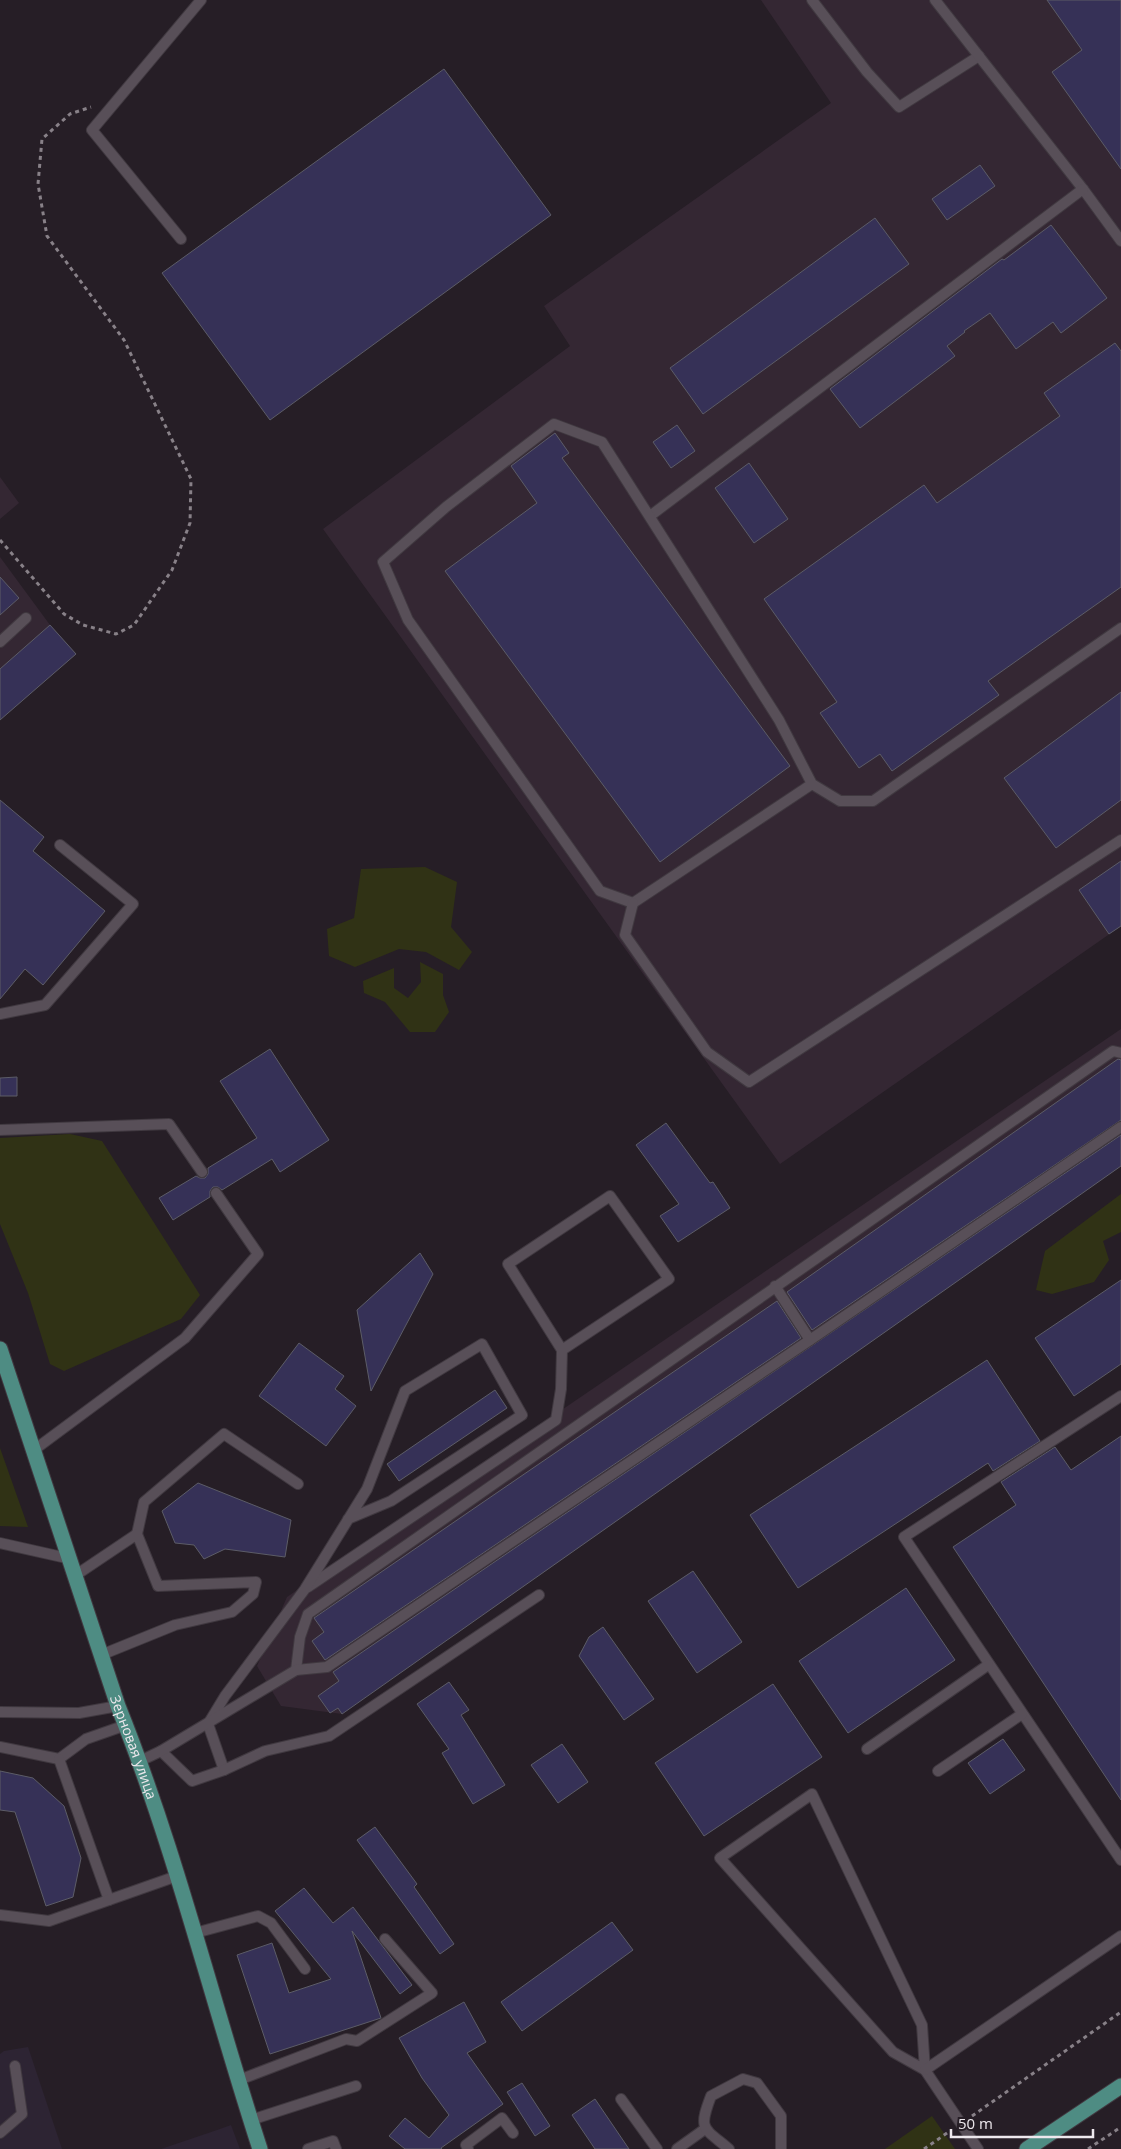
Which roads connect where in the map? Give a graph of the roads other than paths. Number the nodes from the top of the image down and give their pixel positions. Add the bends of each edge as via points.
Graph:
1 (201, 0) edge
2 (812, 0) edge
3 (935, 0) edge
4 (978, 56) junction
5 (1083, 190) junction
6 (181, 239) dead end
7 (1121, 241) edge
8 (650, 516) junction
9 (26, 618) dead end
10 (1121, 628) edge
11 (0, 642) edge
12 (812, 784) junction
13 (1121, 840) edge
14 (60, 845) dead end
15 (633, 902) junction
16 (0, 1014) edge
17 (1121, 1053) edge
18 (1121, 1127) edge
19 (0, 1130) edge
20 (202, 1172) dead end
21 (216, 1193) dead end
22 (775, 1286) junction
23 (810, 1340) junction
24 (0, 1349) edge
25 (562, 1350) junction
26 (1121, 1396) edge
27 (34, 1450) junction
28 (298, 1484) dead end
29 (348, 1519) junction
30 (137, 1534) junction
31 (0, 1543) edge
32 (71, 1559) junction
33 (76, 1575) junction
34 (306, 1589) junction
35 (539, 1595) dead end
36 (101, 1654) junction
37 (988, 1665) junction
38 (296, 1670) junction
39 (118, 1706) junction
40 (0, 1712) edge
41 (1022, 1714) junction
42 (208, 1724) junction
43 (126, 1725) junction
44 (0, 1747) edge
45 (867, 1749) dead end
46 (161, 1751) junction
47 (59, 1759) junction
48 (140, 1761) junction
49 (224, 1770) junction
50 (938, 1771) dead end
51 (1121, 1860) edge
52 (177, 1876) junction
53 (109, 1900) junction
54 (0, 1915) edge
55 (194, 1933) junction
56 (1121, 1936) edge
57 (385, 1939) dead end
58 (305, 1969) dead end
59 (15, 2066) dead end
60 (925, 2070) junction
61 (239, 2080) junction
62 (356, 2086) dead end
63 (1121, 2086) edge
64 (620, 2099) dead end
65 (251, 2120) junction
66 (705, 2128) junction
67 (0, 2133) edge
68 (513, 2133) dead end
69 (260, 2149) edge
70 (308, 2149) edge
71 (336, 2149) edge
72 (468, 2149) edge
73 (657, 2149) edge
74 (677, 2149) edge
75 (728, 2149) edge
76 (781, 2149) edge
77 (978, 2149) edge
78 (1027, 2149) edge

1 - 6 lane via 92,130
2 - 4 lane via 867,72 899,107
3 - 4 lane
4 - 5 lane
5 - 7 lane
5 - 8 lane
8 - 12 lane via 779,720
8 - 15 lane via 602,442 554,424 383,562 408,620 600,891
9 - 11 lane
10 - 12 lane via 874,801 840,801
12 - 15 lane
13 - 15 lane via 749,1082 707,1052 625,934
14 - 16 lane via 133,904 45,1005
17 - 22 lane via 1113,1051
18 - 23 lane
19 - 20 lane via 169,1124
21 - 27 lane via 258,1254 185,1338
22 - 23 lane
22 - 38 lane via 308,1614 300,1637
23 - 38 lane via 326,1667
24 - 27 main road, Зерновая улица
25 - 25 lane via 669,1278 610,1196 508,1264
25 - 34 lane via 556,1420
26 - 37 lane via 904,1537
27 - 32 main road, Зерновая улица
28 - 30 lane via 224,1434 144,1502
29 - 29 lane via 391,1501 522,1415 482,1344 405,1391 367,1489
29 - 34 lane
30 - 33 lane
30 - 36 lane via 158,1586 256,1582 253,1594 232,1612 175,1625
31 - 32 lane
32 - 33 main road, Зерновая улица
33 - 36 main road, Зерновая улица
34 - 42 lane via 225,1696
35 - 49 lane via 329,1736 265,1751
36 - 39 main road, Зерновая улица
37 - 41 lane
37 - 45 lane
38 - 42 lane
39 - 40 lane via 79,1713
39 - 43 main road, Зерновая улица
41 - 50 lane
41 - 51 lane
42 - 46 lane
42 - 49 lane
43 - 47 lane via 86,1739
43 - 48 main road, Зерновая улица
44 - 47 lane
46 - 48 lane
46 - 49 lane via 192,1781
47 - 53 lane
48 - 52 main road, Зерновая улица
52 - 53 lane
52 - 55 main road, Зерновая улица
53 - 54 lane via 48,1921
55 - 58 lane via 258,1916 271,1923
55 - 61 main road, Зерновая улица
56 - 60 lane
57 - 61 lane via 432,1994 357,2041 346,2039
59 - 67 lane via 22,2114
60 - 60 lane via 893,2052 720,1858 812,1794 922,2024
60 - 77 lane
61 - 65 main road, Зерновая улица
62 - 65 lane
63 - 78 main road
64 - 73 lane
65 - 69 main road, Зерновая улица
66 - 74 lane
66 - 75 lane
66 - 76 lane via 702,2118 711,2096 743,2079 757,2083 781,2116
68 - 72 lane via 502,2118 466,2145
70 - 71 lane via 333,2141

